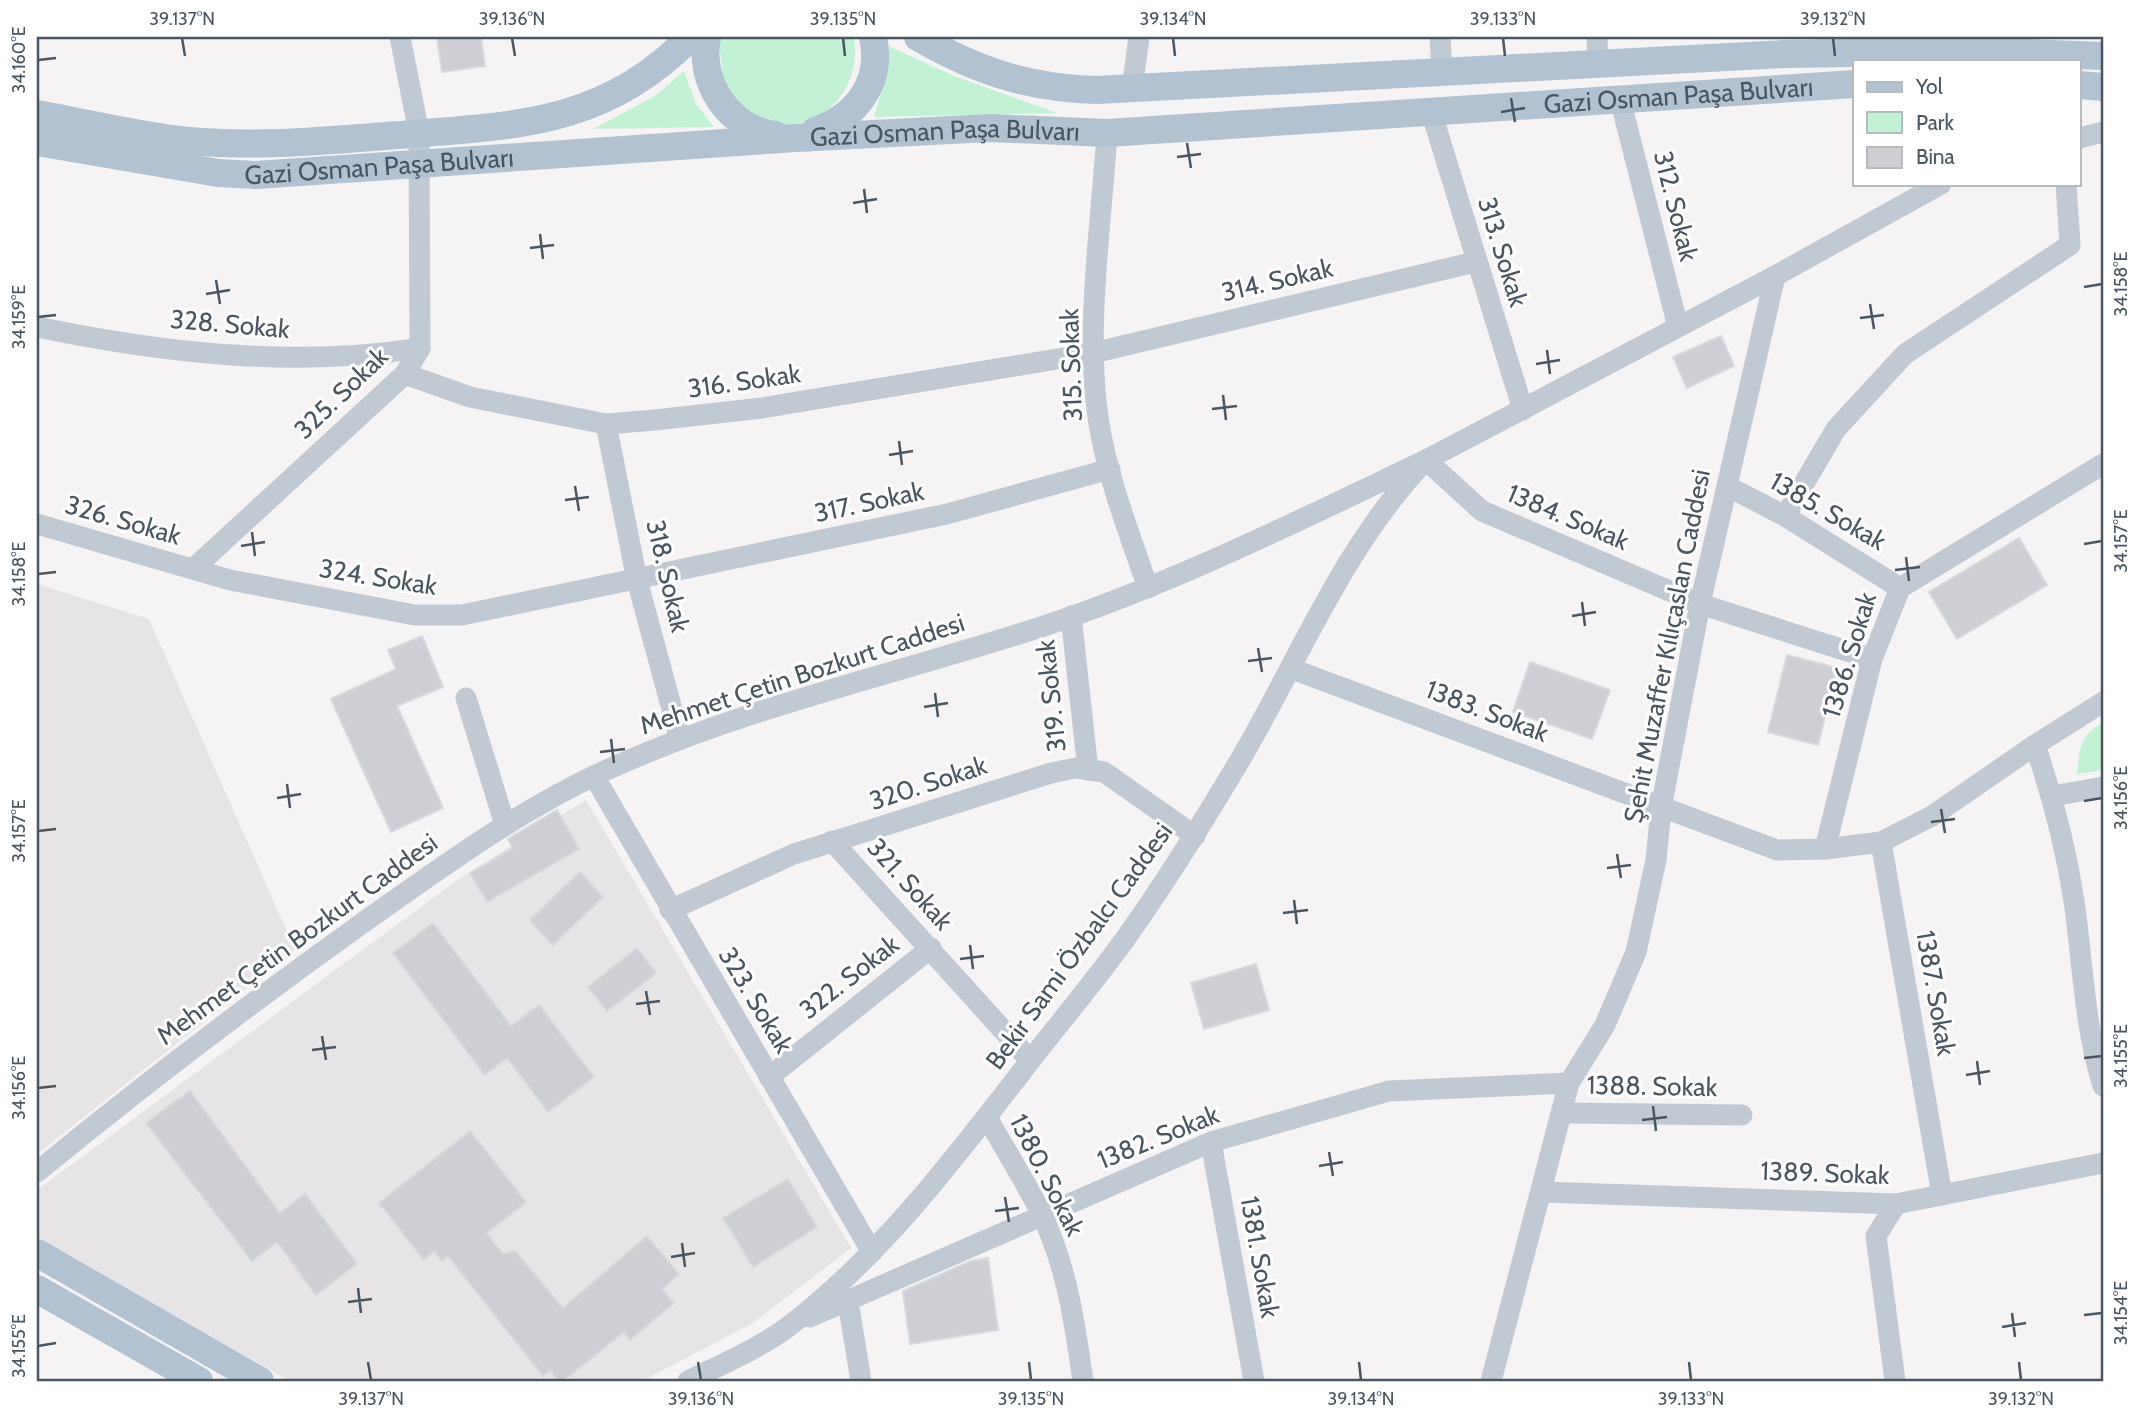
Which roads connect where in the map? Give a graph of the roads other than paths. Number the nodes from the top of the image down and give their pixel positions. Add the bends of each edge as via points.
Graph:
1 (401, 37) edge
2 (690, 37) edge
3 (707, 37) edge
4 (873, 37) edge
5 (918, 37) edge
6 (1139, 37) edge
7 (1440, 37) edge
8 (1785, 45) edge
9 (1598, 50) edge
10 (2103, 56) edge
11 (1442, 70) junction
12 (1853, 83) edge
13 (2080, 85) edge
14 (2103, 87) edge
15 (1132, 89) junction
16 (1620, 99) junction
17 (1431, 111) junction
18 (37, 114) edge
19 (2103, 132) edge
20 (419, 133) junction
21 (1107, 133) junction
22 (796, 138) junction
23 (2080, 138) edge
24 (37, 142) edge
25 (421, 166) junction
26 (1937, 186) edge
27 (2066, 186) edge
28 (1475, 262) junction
29 (1774, 276) junction
30 (37, 327) edge
31 (1678, 327) junction
32 (420, 348) junction
33 (1093, 353) junction
34 (405, 374) junction
35 (1523, 410) junction
36 (606, 424) junction
37 (1426, 460) junction
38 (2103, 464) edge
39 (1110, 469) junction
40 (1727, 486) junction
41 (1786, 516) junction
42 (37, 524) edge
43 (194, 569) junction
44 (637, 580) junction
45 (1899, 587) junction
46 (1148, 588) junction
47 (1700, 604) junction
48 (1071, 616) junction
49 (1872, 659) junction
50 (1292, 669) junction
51 (466, 698) dead end
52 (2103, 702) edge
53 (680, 739) junction
54 (2035, 745) junction
55 (1088, 770) junction
56 (594, 776) junction
57 (2103, 787) edge
58 (2052, 796) junction
59 (1661, 808) junction
60 (505, 825) junction
61 (1195, 836) junction
62 (832, 841) junction
63 (1881, 842) junction
64 (1825, 849) junction
65 (670, 910) junction
66 (931, 948) junction
67 (1030, 1060) junction
68 (769, 1077) junction
69 (1569, 1083) junction
70 (2103, 1086) edge
71 (1562, 1113) junction
72 (1742, 1115) dead end
73 (986, 1117) junction
74 (1212, 1142) junction
75 (2103, 1163) edge
76 (37, 1172) edge
77 (1542, 1192) junction
78 (1942, 1195) junction
79 (1896, 1204) junction
80 (1042, 1216) junction
81 (872, 1252) junction
82 (37, 1253) edge
83 (37, 1289) edge
84 (848, 1302) junction
85 (790, 1325) junction
86 (199, 1381) edge
87 (260, 1381) edge
88 (688, 1381) edge
89 (862, 1381) edge
90 (1083, 1381) edge
91 (1254, 1381) edge
92 (1491, 1381) edge
93 (1895, 1381) edge

1 - 20 street, 325. Sokak
2 - 20 main road, Gazi Osman Paşa Bulvarı via 652,73 588,107 488,130
3 - 22 main road via 707,69 723,104 753,129
4 - 22 main road via 873,69 857,105 838,122
5 - 15 main road, Gazi Osman Paşa Bulvarı via 968,62 1052,89
6 - 15 street
7 - 11 street
8 - 9 main road, Gazi Osman Paşa Bulvarı
8 - 10 main road, Gazi Osman Paşa Bulvarı
9 - 11 main road, Gazi Osman Paşa Bulvarı
11 - 15 main road, Gazi Osman Paşa Bulvarı
12 - 16 main road, Gazi Osman Paşa Bulvarı
13 - 14 main road
16 - 17 main road, Gazi Osman Paşa Bulvarı
16 - 31 street, 312. Sokak
17 - 21 main road, Gazi Osman Paşa Bulvarı
17 - 28 street, 313. Sokak
18 - 20 main road, Gazi Osman Paşa Bulvarı via 199,141 257,144
19 - 23 street
20 - 25 street, 325. Sokak
21 - 22 main road, Gazi Osman Paşa Bulvarı via 990,128
21 - 33 street, 315. Sokak
22 - 25 main road, Gazi Osman Paşa Bulvarı
24 - 25 main road, Gazi Osman Paşa Bulvarı via 256,176
25 - 32 street, 325. Sokak
26 - 29 street, Bekir Sami Özbalcı Caddesi
27 - 41 street via 2070,245 1905,354 1836,429
28 - 33 street, 314. Sokak
28 - 35 street, 313. Sokak
29 - 31 street, Bekir Sami Özbalcı Caddesi
29 - 40 street, Şehit Muzaffer Kılıçaslan Caddesi
30 - 32 street, 328. Sokak via 229,357 331,358
31 - 35 street, Bekir Sami Özbalcı Caddesi
32 - 34 street, 325. Sokak
33 - 36 street, 316. Sokak via 762,408
33 - 39 street, 315. Sokak via 1101,436
34 - 36 street, 316. Sokak via 470,397
34 - 43 street, 325. Sokak
35 - 37 street, Bekir Sami Özbalcı Caddesi
36 - 44 street, 318. Sokak
37 - 46 street, Mehmet Çetin Bozkurt Caddesi
37 - 47 street, 1384. Sokak via 1482,511
37 - 50 street, Bekir Sami Özbalcı Caddesi via 1361,539
38 - 45 street, 1386. Sokak
39 - 44 street, 317. Sokak via 947,514
39 - 46 street, 315. Sokak
40 - 41 street, 1385. Sokak
40 - 47 street, Şehit Muzaffer Kılıçaslan Caddesi
41 - 45 street, 1385. Sokak
42 - 43 street, 326. Sokak
43 - 44 street, 324. Sokak via 415,615 497,610
44 - 53 street, 318. Sokak
45 - 49 street, 1386. Sokak
46 - 48 street, Mehmet Çetin Bozkurt Caddesi
47 - 49 street, 1384. Sokak
47 - 59 street, Şehit Muzaffer Kılıçaslan Caddesi
48 - 53 street, Mehmet Çetin Bozkurt Caddesi
48 - 55 street, 319. Sokak
49 - 64 street, 1386. Sokak
50 - 59 street, 1383. Sokak
50 - 61 street, Bekir Sami Özbalcı Caddesi
51 - 60 street
52 - 54 street
53 - 56 street, Mehmet Çetin Bozkurt Caddesi
54 - 58 street
54 - 63 street via 1943,810
55 - 61 street, 320. Sokak via 1104,772 1124,784
55 - 62 street, 320. Sokak via 1051,773
56 - 60 street, Mehmet Çetin Bozkurt Caddesi
56 - 65 street, 323. Sokak
57 - 58 street
58 - 70 street
59 - 64 street, 1383. Sokak via 1777,849
59 - 69 street, Şehit Muzaffer Kılıçaslan Caddesi via 1656,860 1636,952 1605,1025
60 - 76 street, Mehmet Çetin Bozkurt Caddesi via 276,985
61 - 67 street, Bekir Sami Özbalcı Caddesi via 1122,943
62 - 65 street, 320. Sokak
62 - 66 street, 321. Sokak
63 - 64 street, 1383. Sokak
63 - 78 street, 1387. Sokak
65 - 68 street, 323. Sokak
66 - 67 street, 321. Sokak
66 - 68 street, 322. Sokak
67 - 73 street, Bekir Sami Özbalcı Caddesi
68 - 81 street, 323. Sokak
69 - 71 street, Şehit Muzaffer Kılıçaslan Caddesi
69 - 74 street, 1382. Sokak via 1389,1091
71 - 72 street, 1388. Sokak
71 - 77 street, Şehit Muzaffer Kılıçaslan Caddesi
73 - 80 street, 1380. Sokak
73 - 81 street, Bekir Sami Özbalcı Caddesi
74 - 80 street, 1382. Sokak
74 - 91 street, 1381. Sokak
75 - 78 street, 1389. Sokak
77 - 79 street, 1389. Sokak
77 - 92 street, Şehit Muzaffer Kılıçaslan Caddesi
78 - 79 street, 1389. Sokak
79 - 93 street via 1876,1236
80 - 84 street, 1382. Sokak
80 - 90 street, 1380. Sokak via 1073,1314
81 - 85 street, Bekir Sami Özbalcı Caddesi
82 - 87 main road
83 - 86 main road
84 - 85 street, 1382. Sokak
84 - 89 street
85 - 88 street, Bekir Sami Özbalcı Caddesi

